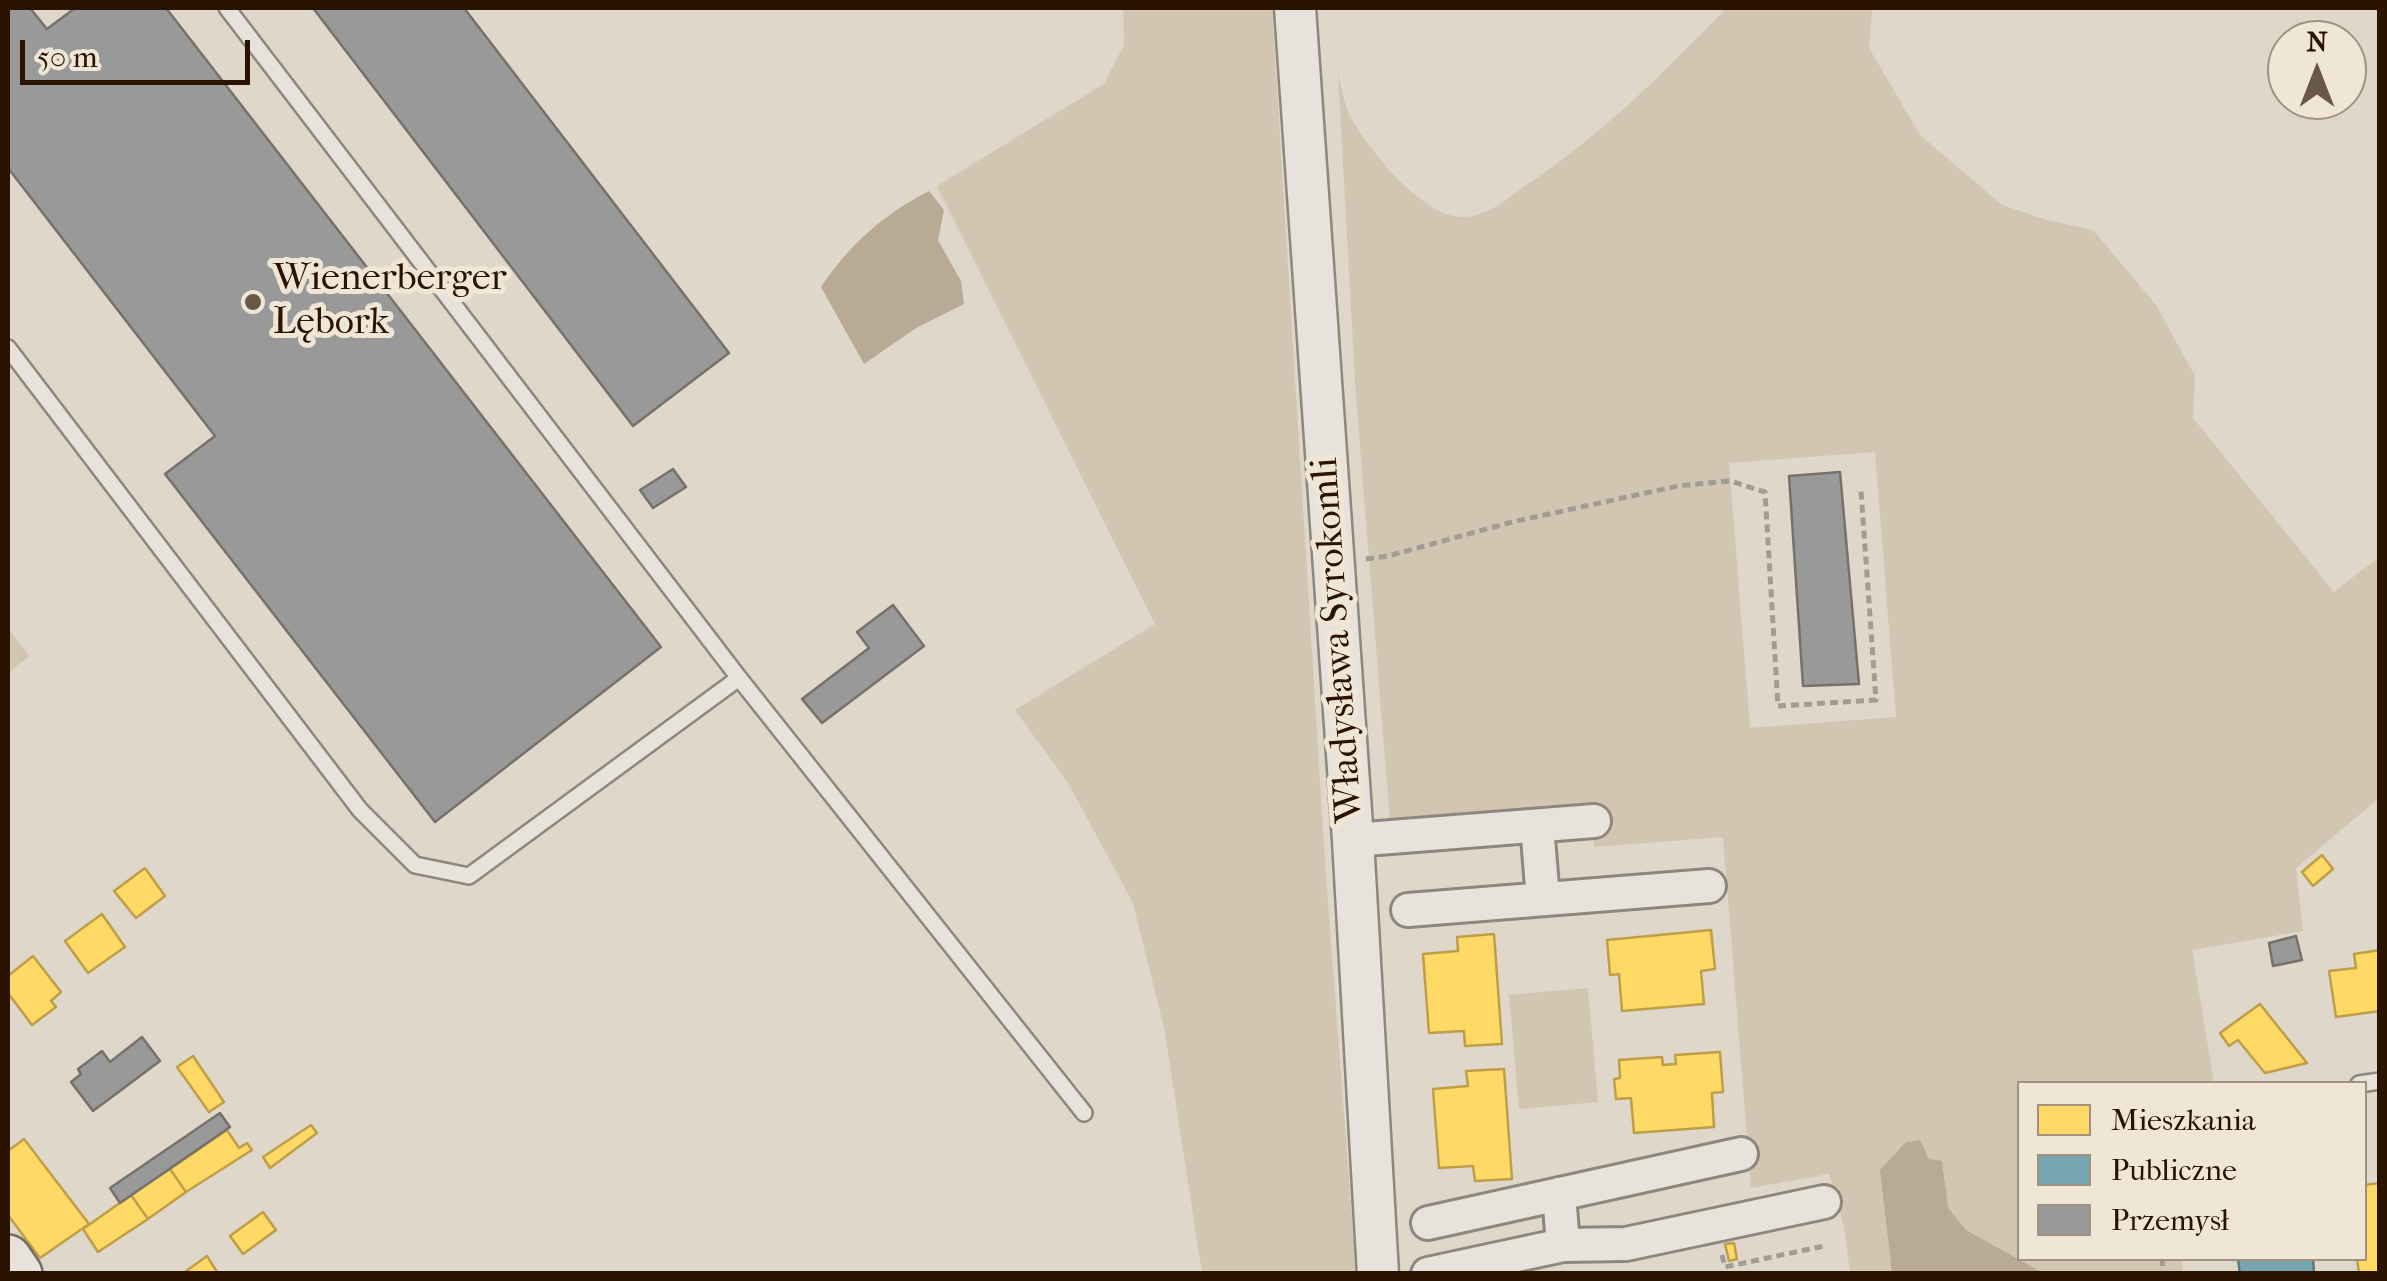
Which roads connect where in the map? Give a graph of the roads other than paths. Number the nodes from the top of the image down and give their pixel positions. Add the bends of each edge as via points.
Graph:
1 (227, 8) edge
2 (1295, 8) edge
3 (8, 348) edge
4 (739, 678) junction
5 (1594, 821) dead end
6 (1537, 826) junction
7 (1353, 840) junction
8 (1709, 886) dead end
9 (1543, 899) junction
10 (1408, 910) dead end
11 (1084, 1113) dead end
12 (1741, 1154) dead end
13 (1558, 1194) junction
14 (1824, 1202) dead end
15 (1428, 1222) dead end
16 (1564, 1245) junction
17 (8, 1258) edge
18 (19, 1274) edge
19 (1378, 1274) edge
20 (1428, 1274) edge

1 - 4 lane
2 - 7 street, Władysława Syrokomli
3 - 4 lane via 360,810 415,865 469,876
4 - 11 lane
5 - 6 street
6 - 7 street
6 - 9 street
7 - 19 street, Władysława Syrokomli
8 - 9 street
9 - 10 street
12 - 13 street
13 - 15 street
13 - 16 street
14 - 16 street via 1626,1244
16 - 20 street
17 - 18 main road

